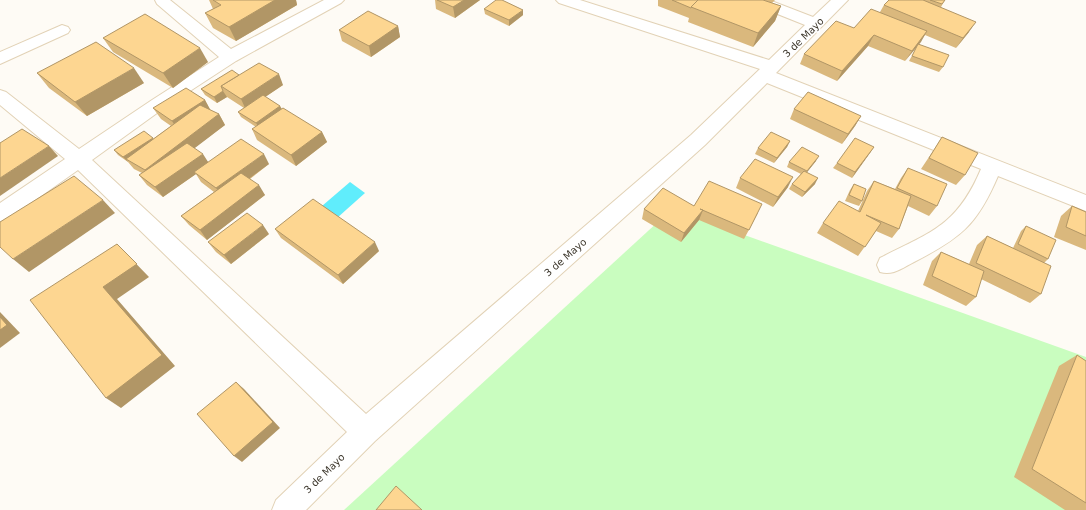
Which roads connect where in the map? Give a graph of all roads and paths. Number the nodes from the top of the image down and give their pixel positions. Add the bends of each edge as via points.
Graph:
1 (336, 0) edge
2 (564, 0) edge
3 (754, 0) edge
4 (840, 0) edge
5 (162, 1) dead end
6 (816, 24) junction
7 (62, 30) dead end
8 (3, 53) edge
9 (230, 57) junction
10 (768, 71) junction
11 (0, 96) edge
12 (80, 160) junction
13 (992, 166) junction
14 (1086, 203) edge
15 (0, 214) edge
16 (888, 265) dead end
17 (366, 432) junction
18 (286, 510) edge

1 - 9 street
2 - 10 street
3 - 6 street
4 - 6 street, 3 de Mayo
5 - 9 street
6 - 10 street, 3 de Mayo
7 - 8 street
9 - 12 street via 158,104
10 - 13 street
10 - 17 street, 3 de Mayo via 698,140
11 - 12 street
12 - 15 street
12 - 17 street
13 - 14 street
13 - 16 street via 984,187 969,212 944,236
17 - 18 street, 3 de Mayo

